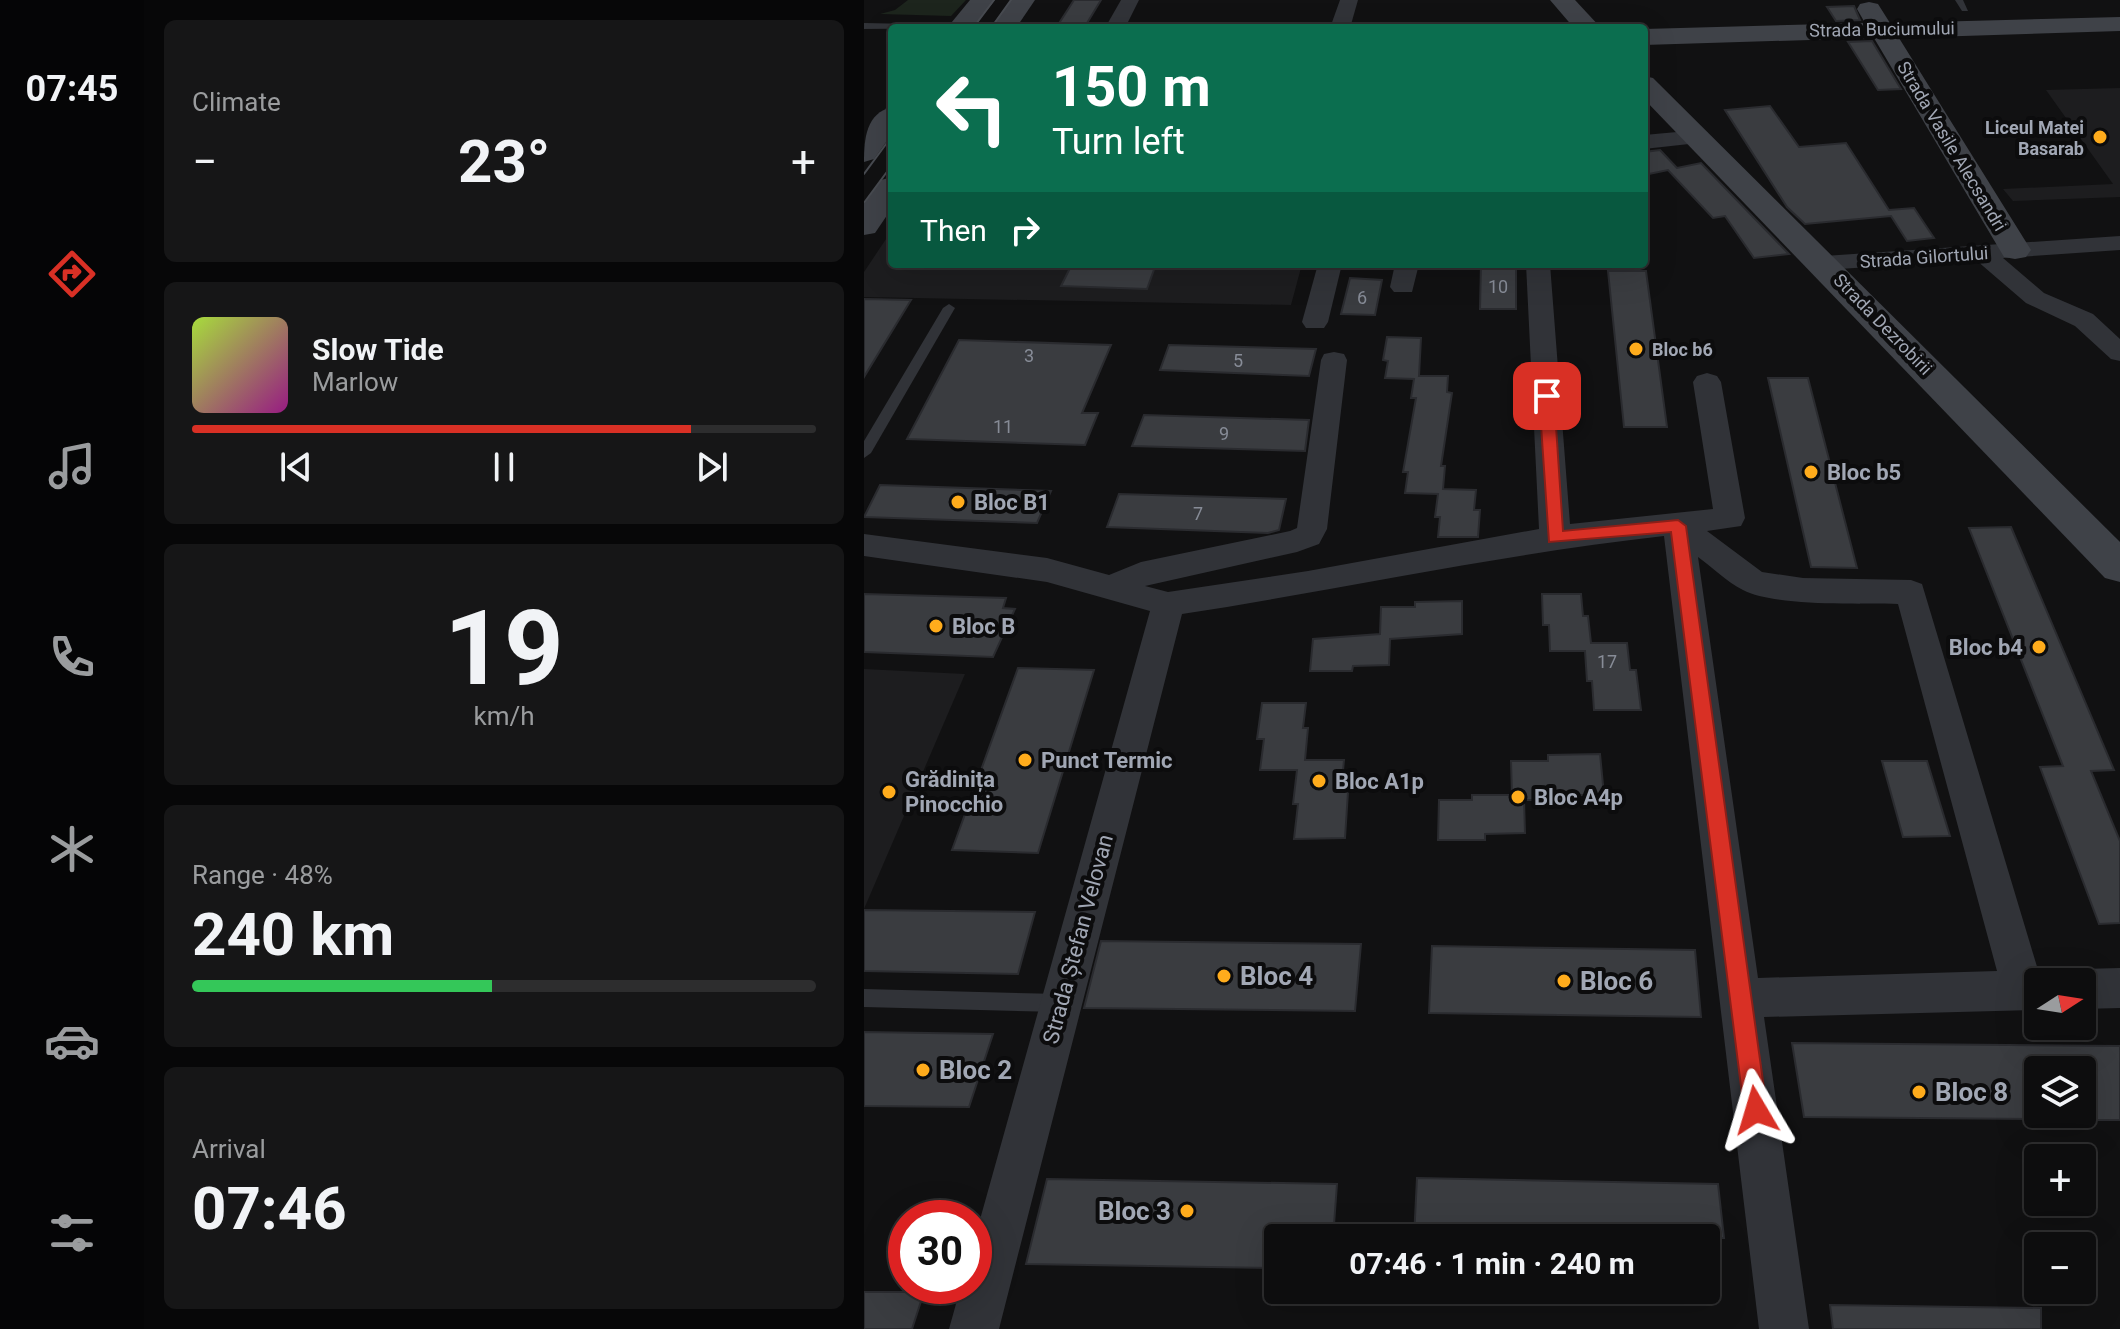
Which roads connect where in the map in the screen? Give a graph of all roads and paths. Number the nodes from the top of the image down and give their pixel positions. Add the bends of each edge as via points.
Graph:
1 (983, 0) edge
2 (1023, 0) edge
3 (1130, 0) edge
4 (1349, 0) edge
5 (1562, 0) edge
6 (1864, 0) edge
7 (963, 24) edge
8 (1006, 24) edge
9 (1117, 24) edge
10 (1341, 24) edge
11 (1584, 24) edge
12 (2120, 24) edge
13 (864, 26) edge
14 (888, 26) edge
15 (1881, 29) junction
16 (1648, 37) edge
17 (1648, 88) edge
18 (886, 103) edge
19 (1699, 137) junction
20 (1648, 142) edge
21 (864, 153) edge
22 (888, 192) edge
23 (864, 226) edge
24 (2120, 243) edge
25 (2015, 250) junction
26 (1982, 253) junction
27 (1824, 263) junction
28 (1329, 268) edge
29 (1538, 268) edge
30 (949, 308) dead end
31 (1315, 322) dead end
32 (2120, 353) edge
33 (1334, 360) dead end
34 (1707, 382) dead end
35 (864, 453) edge
36 (1678, 526) junction
37 (1555, 537) junction
38 (864, 545) edge
39 (2120, 567) edge
40 (1113, 587) junction
41 (1168, 604) junction
42 (2024, 971) edge
43 (2120, 988) edge
44 (2096, 989) edge
45 (2024, 991) edge
46 (864, 998) edge
47 (1741, 998) junction
48 (1061, 1003) junction
49 (974, 1329) edge
50 (1784, 1329) edge

1 - 7 street
2 - 8 street
3 - 9 street
4 - 10 street
5 - 11 street
6 - 15 street, Strada Vasile Alecsandri
12 - 15 street, Strada Buciumului
13 - 14 lane
15 - 16 street, Strada Buciumului
15 - 25 street, Strada Vasile Alecsandri
17 - 19 street, Strada Dezrobirii
18 - 21 street
19 - 20 street
19 - 27 street, Strada Dezrobirii
22 - 23 street
24 - 25 street, Strada Gilortului
25 - 26 street, Strada Gilortului
26 - 27 street, Strada Gilortului
26 - 32 street via 2035,298 2084,320
27 - 39 street, Strada Dezrobirii
28 - 31 street
29 - 37 street
30 - 35 lane
33 - 40 street via 1308,536 1141,574
34 - 36 street via 1730,518
36 - 37 street
36 - 42 street via 1754,582 1803,590 1911,592
36 - 47 street
37 - 41 street
38 - 40 street via 1047,570
40 - 41 street
41 - 48 street, Strada Ștefan Velovan
43 - 44 street
45 - 47 street
46 - 48 lane
47 - 50 street
48 - 49 street, Strada Ștefan Velovan

